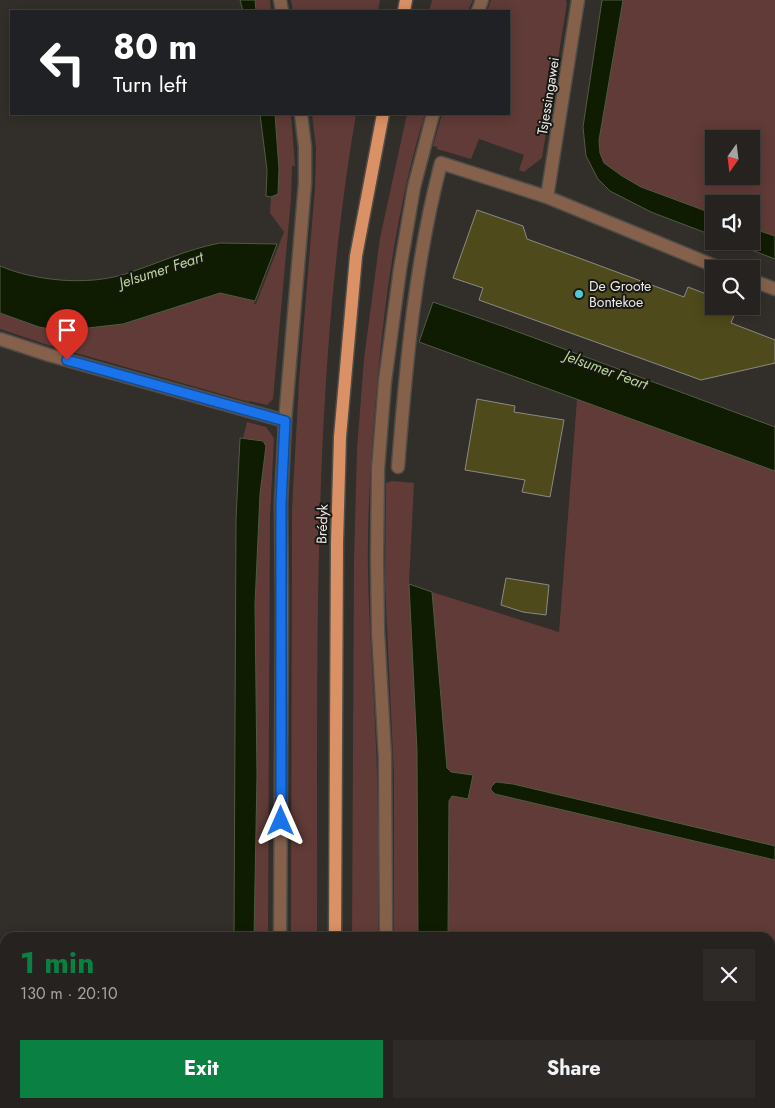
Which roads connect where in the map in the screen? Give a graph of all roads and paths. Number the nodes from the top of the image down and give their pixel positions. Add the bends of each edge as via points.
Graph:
1 (578, 0) edge
2 (301, 115) edge
3 (383, 115) edge
4 (433, 115) edge
5 (547, 197) junction
6 (705, 262) edge
7 (760, 283) edge
8 (775, 289) edge
9 (0, 338) edge
10 (285, 421) junction
11 (398, 467) dead end
12 (280, 932) edge
13 (335, 932) edge
14 (386, 932) edge

1 - 5 street, Tsjessingawei
2 - 10 street via 305,183
3 - 13 main road, Brédyk via 356,256 340,437 336,543
4 - 14 street via 414,187 400,269 386,371 378,469 377,586 385,766
5 - 6 street
5 - 11 street via 441,163 426,223 416,291
7 - 8 street
9 - 10 street via 49,355
10 - 12 street via 281,504

